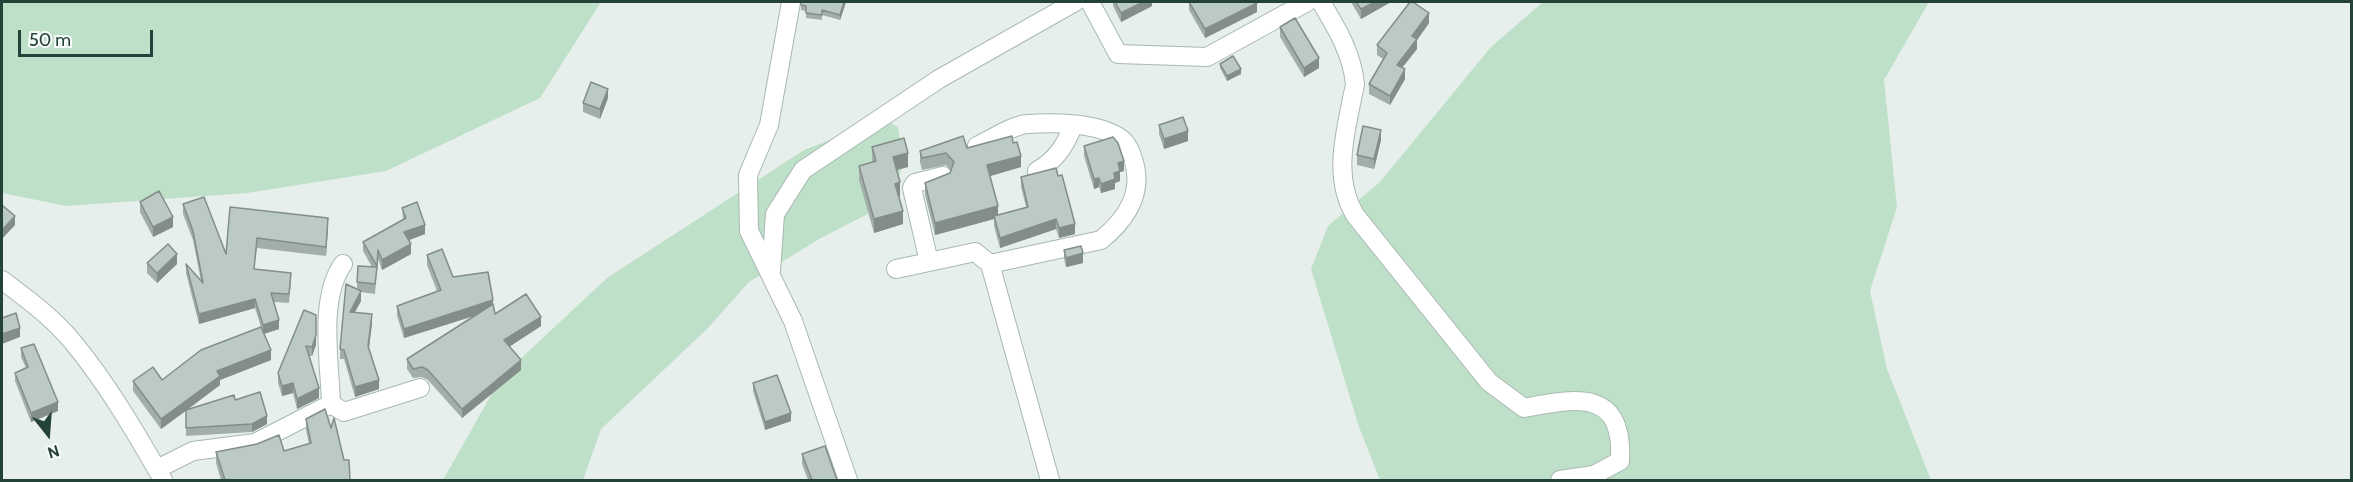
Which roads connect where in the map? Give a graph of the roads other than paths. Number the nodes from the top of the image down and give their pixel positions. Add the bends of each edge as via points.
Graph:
1 (791, 2) edge
2 (1076, 2) edge
3 (1090, 2) edge
4 (1307, 2) edge
5 (1322, 2) edge
6 (1073, 126) junction
7 (977, 146) edge
8 (1036, 171) edge
9 (943, 176) edge
10 (929, 262) junction
11 (343, 264) dead end
12 (990, 264) junction
13 (896, 269) dead end
14 (771, 273) junction
15 (2, 280) edge
16 (420, 388) dead end
17 (331, 404) junction
18 (160, 475) edge
19 (848, 480) edge
20 (1050, 480) edge
21 (1560, 480) edge

1 - 14 street via 769,125 748,175 749,231
2 - 14 street via 939,79 803,170 775,214
3 - 4 street via 1118,54 1207,57
5 - 21 street via 1354,72 1342,169 1348,204 1355,215 1489,382 1524,408 1568,399 1594,401 1613,418 1621,441 1620,461 1594,475
6 - 7 street via 1027,124
6 - 8 street via 1061,151
6 - 12 street via 1117,135 1130,151 1137,189 1126,215 1101,240
9 - 10 street via 915,183 912,188
10 - 12 street via 975,252
10 - 13 street
11 - 17 street via 330,288
12 - 20 street
14 - 19 street via 793,321
15 - 18 street via 71,340
16 - 17 street via 345,412
17 - 18 street via 255,443 193,451

